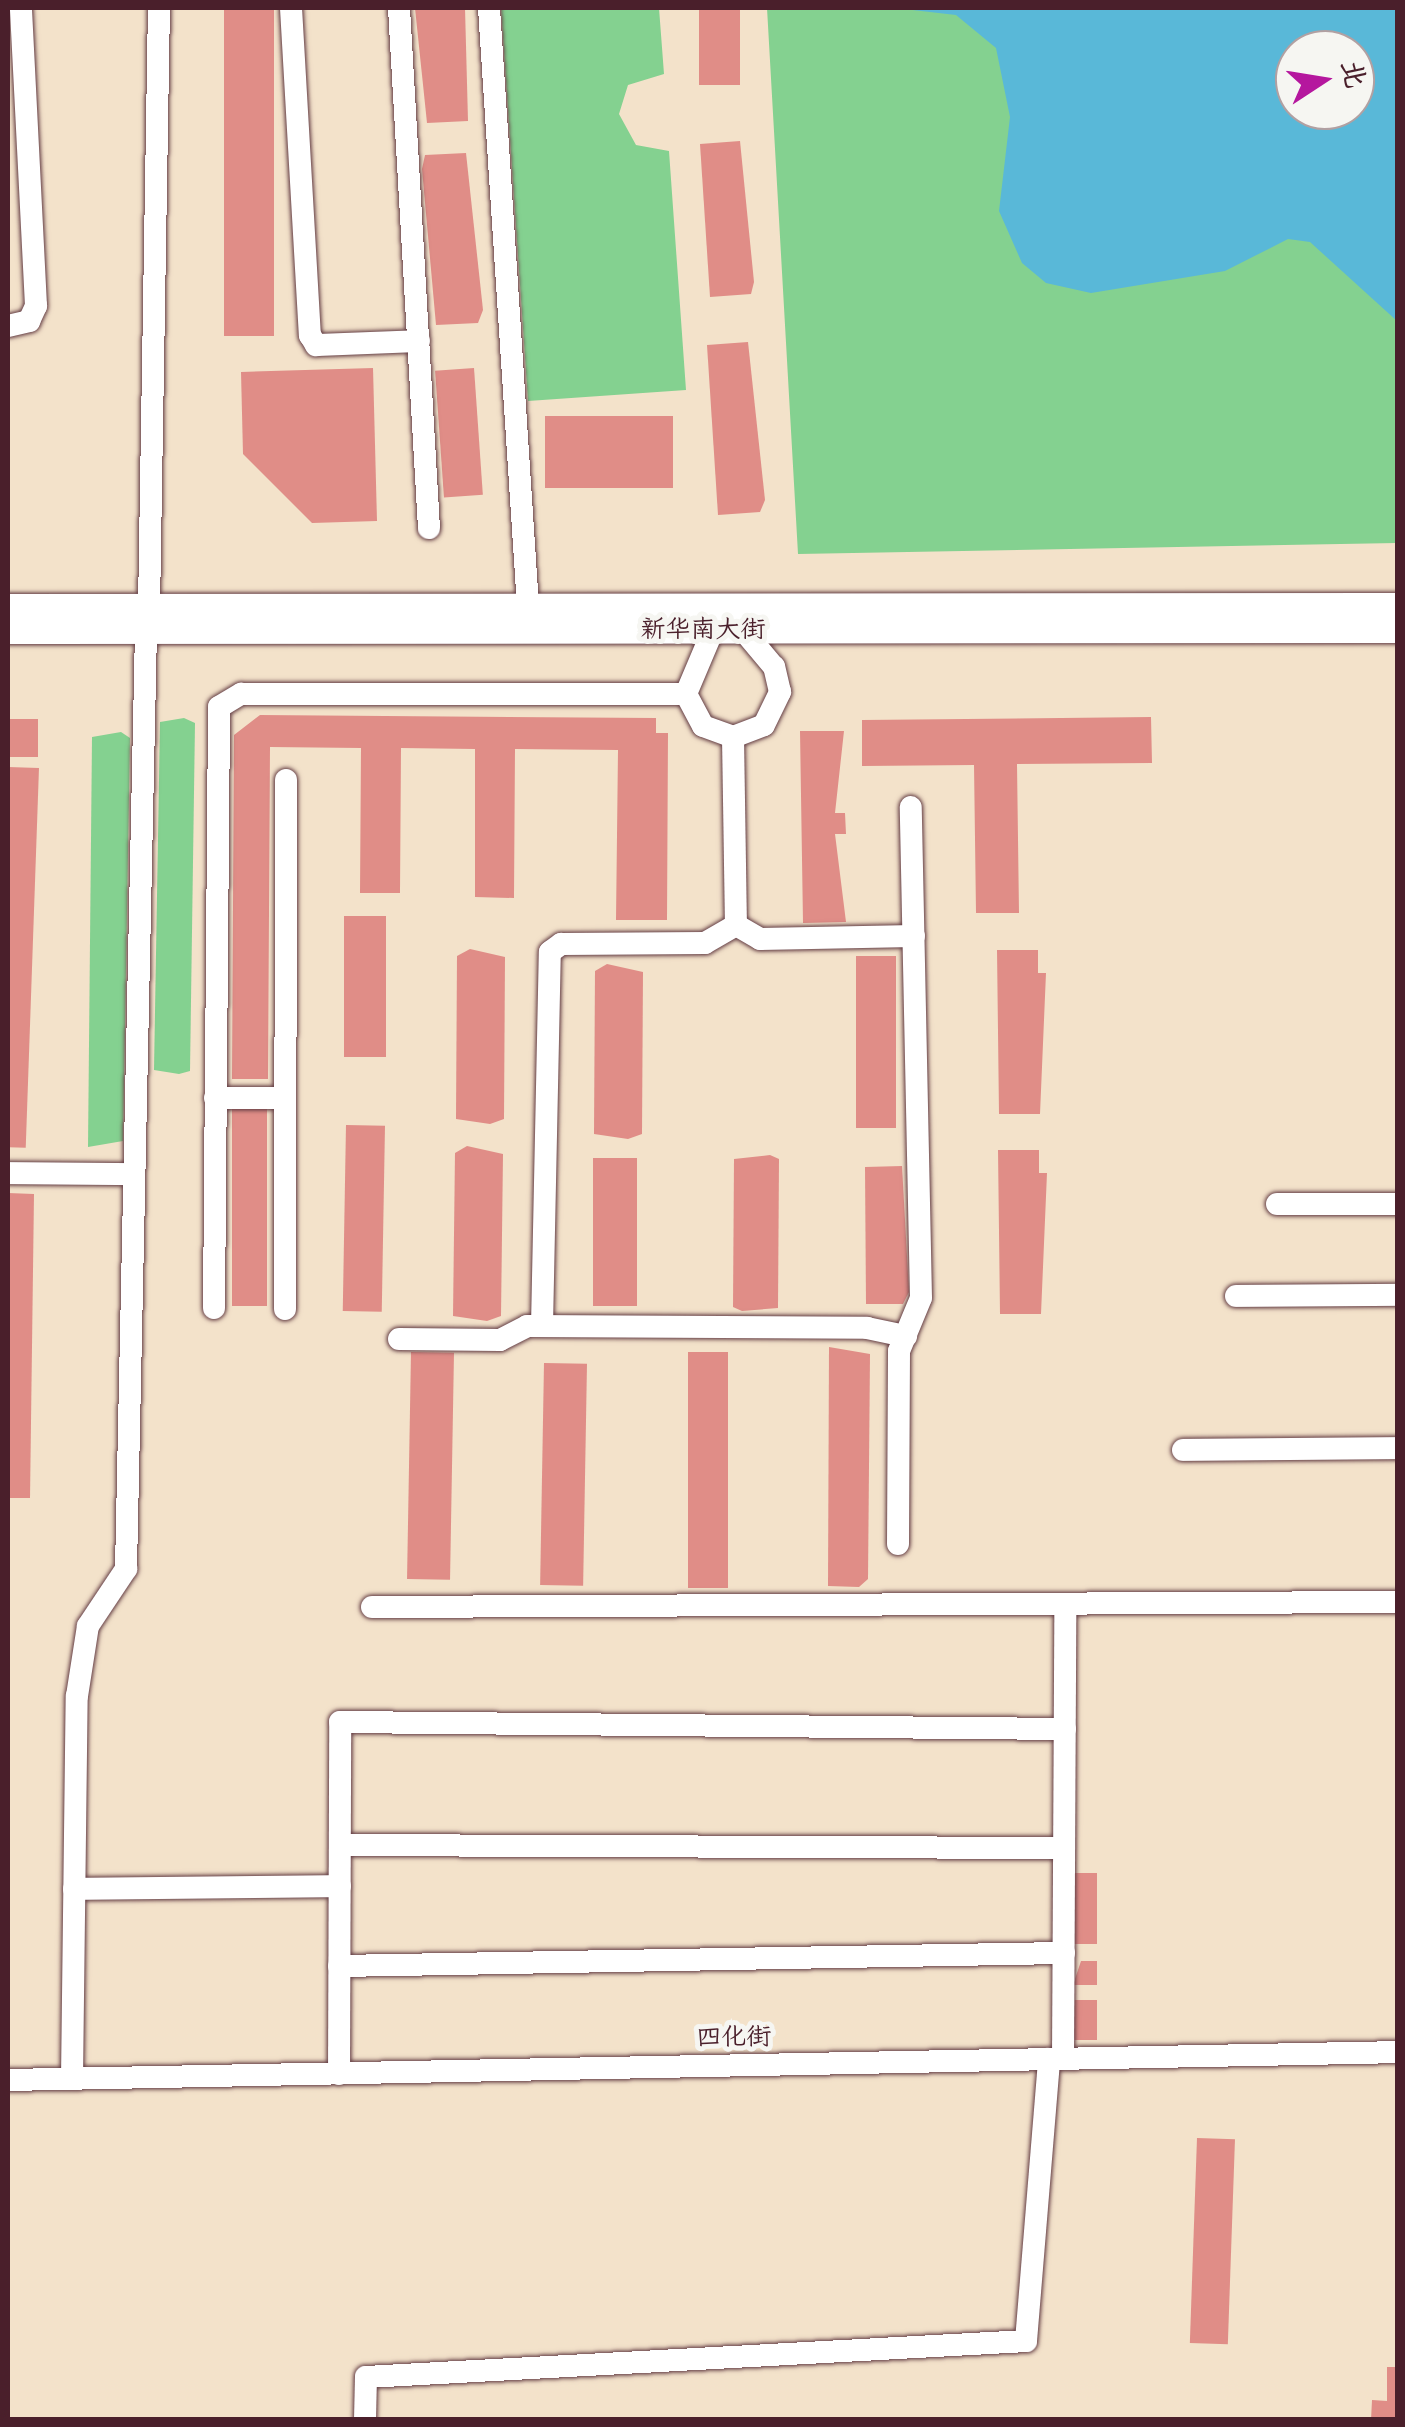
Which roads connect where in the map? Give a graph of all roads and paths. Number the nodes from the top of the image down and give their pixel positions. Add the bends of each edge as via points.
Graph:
1 (21, 8) edge
2 (159, 8) edge
3 (291, 8) edge
4 (399, 8) edge
5 (489, 8) edge
6 (8, 326) edge
7 (419, 341) junction
8 (430, 528) dead end
9 (1398, 606) edge
10 (8, 608) edge
11 (528, 608) junction
12 (147, 619) junction
13 (1398, 629) edge
14 (8, 630) edge
15 (713, 630) junction
16 (743, 630) junction
17 (686, 694) junction
18 (734, 737) junction
19 (286, 780) dead end
20 (912, 807) dead end
21 (736, 925) junction
22 (914, 936) junction
23 (215, 1098) junction
24 (285, 1098) junction
25 (8, 1173) edge
26 (134, 1174) junction
27 (1277, 1204) dead end
28 (1398, 1204) edge
29 (1398, 1295) edge
30 (1236, 1296) dead end
31 (214, 1308) dead end
32 (285, 1308) dead end
33 (542, 1326) junction
34 (906, 1336) junction
35 (399, 1340) dead end
36 (1398, 1448) edge
37 (1183, 1450) dead end
38 (898, 1544) dead end
39 (1398, 1602) edge
40 (372, 1608) dead end
41 (1065, 1610) junction
42 (1064, 1729) junction
43 (340, 1845) junction
44 (1064, 1848) junction
45 (340, 1886) junction
46 (74, 1889) junction
47 (1064, 1953) junction
48 (340, 1966) junction
49 (1398, 2052) edge
50 (1056, 2059) junction
51 (339, 2074) junction
52 (8, 2080) edge
53 (72, 2080) junction
54 (364, 2420) edge

1 - 6 street via 36,306 29,322
2 - 12 street
3 - 7 street via 310,335 316,345
4 - 7 street
5 - 11 street
7 - 8 street
9 - 11 main road, 新华南大街
10 - 12 main road, 新华南大街
11 - 12 main road, 新华南大街
12 - 14 main road, 新华南大街
12 - 15 main road, 新华南大街
12 - 26 street
13 - 16 main road, 新华南大街
15 - 16 main road, 新华南大街
15 - 17 street
16 - 18 street via 774,667 780,692 764,725
17 - 18 street via 703,726
17 - 23 street via 225,700
18 - 21 street
19 - 24 street
20 - 22 street
21 - 22 street via 760,939
21 - 33 street via 704,943 561,944 550,952
22 - 34 street via 921,1298
23 - 24 street
23 - 31 street
24 - 32 street
25 - 26 street
26 - 46 street via 126,1569 88,1626 78,1696
27 - 28 street
29 - 30 street
33 - 34 street via 867,1328
33 - 35 street via 500,1340
34 - 38 street
36 - 37 street
39 - 41 street
40 - 41 street
41 - 42 street
42 - 43 street via 340,1722
42 - 44 street
43 - 44 street
43 - 45 street
44 - 47 street
45 - 46 street
45 - 48 street
46 - 53 street
47 - 48 street
47 - 50 street
48 - 51 street
49 - 50 street, 四化街
50 - 51 street, 四化街
50 - 54 street via 1026,2341 366,2377
51 - 53 street, 四化街
52 - 53 street, 四化街

